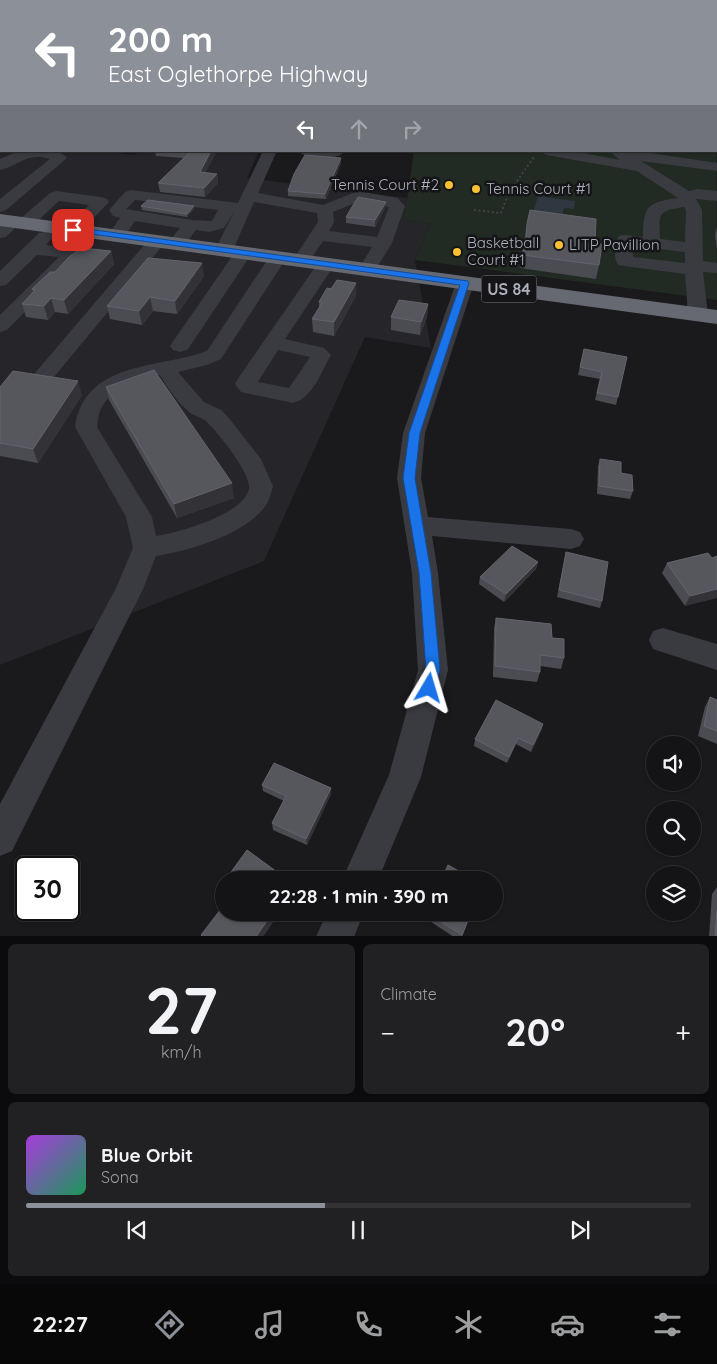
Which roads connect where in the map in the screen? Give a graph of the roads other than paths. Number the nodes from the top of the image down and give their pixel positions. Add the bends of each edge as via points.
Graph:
1 (269, 152) edge
2 (314, 152) edge
3 (336, 152) edge
4 (617, 152) edge
5 (540, 154) edge
6 (0, 166) edge
7 (717, 166) edge
8 (644, 170) junction
9 (717, 181) edge
10 (717, 196) edge
11 (688, 199) junction
12 (240, 204) junction
13 (325, 210) junction
14 (131, 215) junction
15 (8, 221) edge
16 (192, 225) junction
17 (64, 228) junction
18 (318, 234) junction
19 (116, 235) junction
20 (383, 243) junction
21 (650, 243) junction
22 (34, 249) junction
23 (234, 251) junction
24 (170, 252) junction
25 (289, 259) junction
26 (694, 261) junction
27 (326, 264) junction
28 (717, 268) edge
29 (367, 270) junction
30 (0, 280) edge
31 (465, 283) junction
32 (708, 316) edge
33 (0, 326) edge
34 (273, 343) dead end
35 (180, 346) dead end
36 (166, 366) junction
37 (42, 378) edge
38 (418, 525) junction
39 (570, 539) dead end
40 (146, 548) junction
41 (664, 640) dead end
42 (717, 657) edge
43 (0, 840) edge
44 (364, 871) edge
45 (342, 921) edge
46 (335, 936) edge

1 - 12 street
2 - 3 street
4 - 7 street
4 - 8 street
5 - 8 street
6 - 15 street via 9,158 25,154 53,154 60,158
8 - 9 street
8 - 11 street
10 - 11 street via 697,194
11 - 21 street via 654,210
11 - 26 street via 694,210
12 - 13 street
12 - 14 street via 130,195 117,210
12 - 16 street via 218,224 209,227
12 - 23 street
13 - 18 street via 326,222
13 - 20 street via 358,196 391,201 397,206
14 - 16 street
14 - 19 street
15 - 17 highway, US 84
15 - 17 street via 56,196 101,202
16 - 24 street
17 - 19 highway, US 84
17 - 22 street
18 - 20 street
18 - 25 street
19 - 24 highway, US 84
20 - 29 street
21 - 26 street
21 - 26 street via 626,240 624,261
22 - 30 street
22 - 33 street via 72,254
23 - 24 highway, US 84
23 - 25 highway, US 84
23 - 35 street
24 - 37 street via 139,262
25 - 27 highway, US 84
25 - 36 street via 214,355 201,362
26 - 28 street
26 - 32 street
27 - 29 highway, US 84
27 - 34 lane
29 - 31 highway, US 84
31 - 32 highway, US 84
31 - 38 street via 414,433 409,478
36 - 40 street via 124,377 109,386 90,408 86,427 140,517
36 - 40 street via 196,407 213,414 220,422 253,465 261,486 256,501 235,520 182,542
38 - 39 street
38 - 44 street via 433,670 405,777
40 - 43 street via 129,589
41 - 42 street
45 - 46 street

